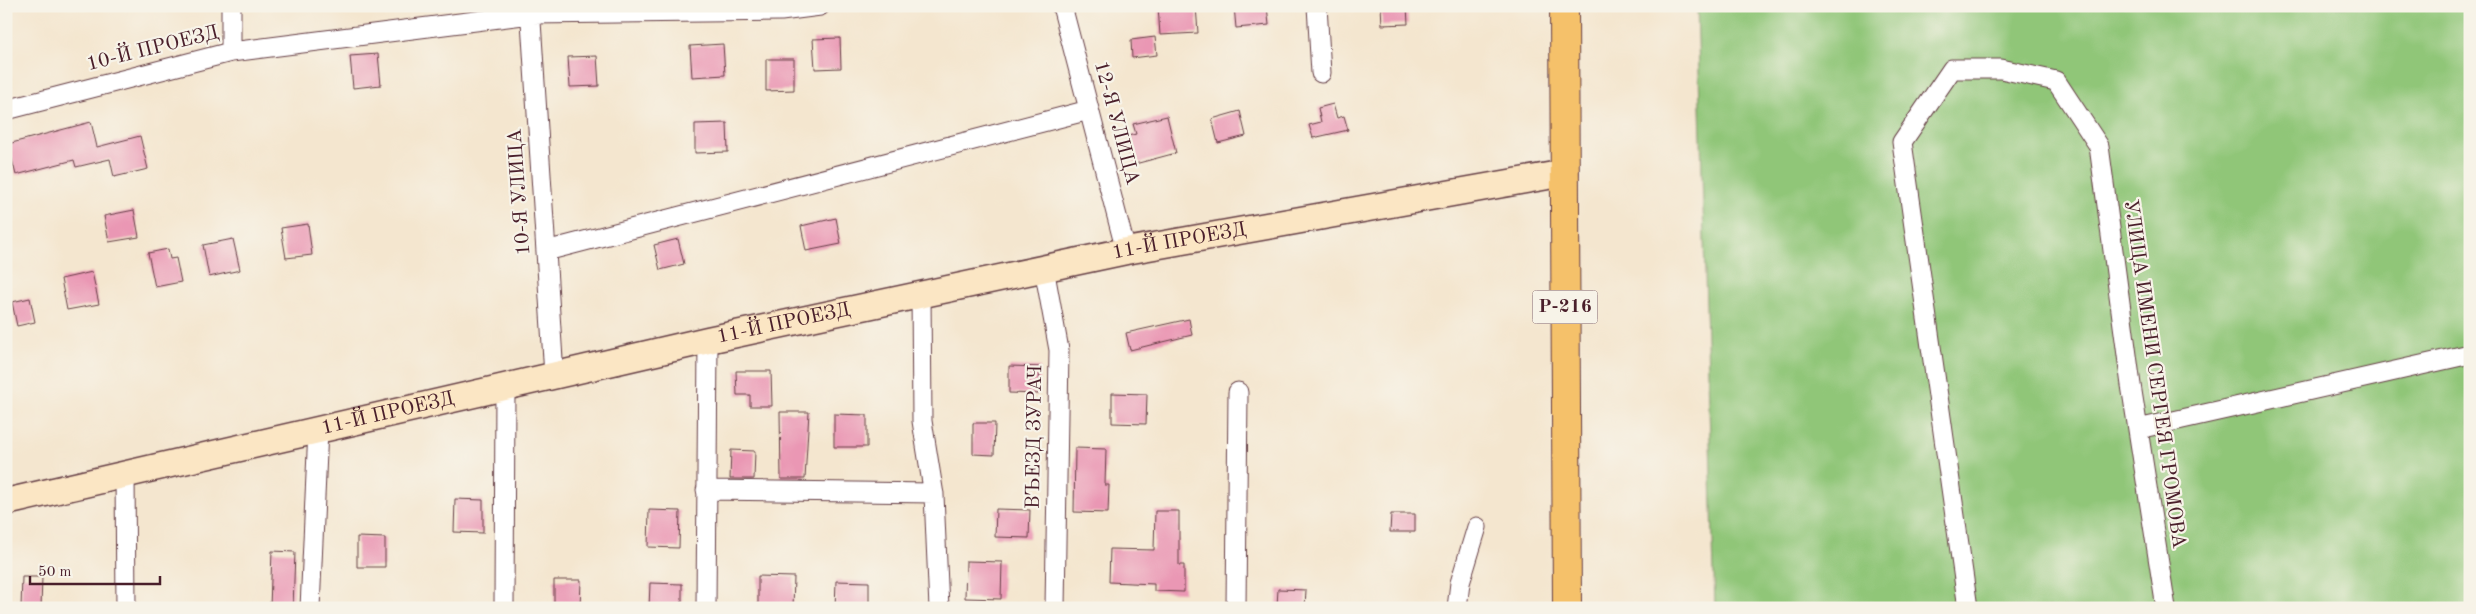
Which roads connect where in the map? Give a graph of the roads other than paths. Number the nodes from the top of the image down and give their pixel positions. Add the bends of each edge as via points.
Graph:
1 (231, 6) edge
2 (820, 6) edge
3 (1062, 6) edge
4 (1317, 6) edge
5 (1564, 6) edge
6 (531, 10) edge
7 (231, 52) junction
8 (1321, 73) dead end
9 (6, 110) edge
10 (1089, 110) junction
11 (1565, 173) junction
12 (546, 251) junction
13 (1126, 251) junction
14 (1044, 268) junction
15 (921, 294) junction
16 (708, 340) junction
17 (2470, 354) edge
18 (554, 375) junction
19 (506, 387) junction
20 (1238, 392) dead end
21 (2138, 429) junction
22 (318, 430) junction
23 (125, 474) junction
24 (706, 490) junction
25 (934, 493) junction
26 (6, 502) edge
27 (1476, 527) dead end
28 (126, 608) edge
29 (310, 608) edge
30 (504, 608) edge
31 (706, 608) edge
32 (939, 608) edge
33 (1055, 608) edge
34 (1236, 608) edge
35 (1458, 608) edge
36 (1567, 608) edge
37 (1968, 608) edge
38 (2166, 608) edge

1 - 7 street
2 - 6 street, 10-Й ПРОЕЗД via 781,11
3 - 10 street, 12-Я УЛИЦА
4 - 8 street
5 - 11 highway, Р-216
6 - 7 street, 10-Й ПРОЕЗД
6 - 12 street, 10-Я УЛИЦА
7 - 9 street, 10-Й ПРОЕЗД
10 - 12 street
10 - 13 street, 12-Я УЛИЦА
11 - 13 street, 11-Й ПРОЕЗД
11 - 36 highway, Р-216
12 - 18 street, 10-Я УЛИЦА
13 - 14 street, 11-Й ПРОЕЗД
14 - 15 street, 11-Й ПРОЕЗД
14 - 33 street, ВЪЕЗД ЗУРАЧ via 1059,350
15 - 16 street, 11-Й ПРОЕЗД
15 - 25 street via 922,421
16 - 18 street, 11-Й ПРОЕЗД
16 - 24 street
17 - 21 street
18 - 19 street, 11-Й ПРОЕЗД
19 - 22 street, 11-Й ПРОЕЗД
19 - 30 street
20 - 34 street
21 - 37 street, УЛИЦА ИМЕНИ СЕРГЕЯ ГРОМОВА via 2099,146 2056,81 2001,69 1952,69 1902,142
21 - 38 street, УЛИЦА ИМЕНИ СЕРГЕЯ ГРОМОВА
22 - 23 street, 11-Й ПРОЕЗД
22 - 29 street
23 - 26 street, 11-Й ПРОЕЗД
23 - 28 street
24 - 25 street
24 - 31 street
25 - 32 street
27 - 35 street via 1460,584

